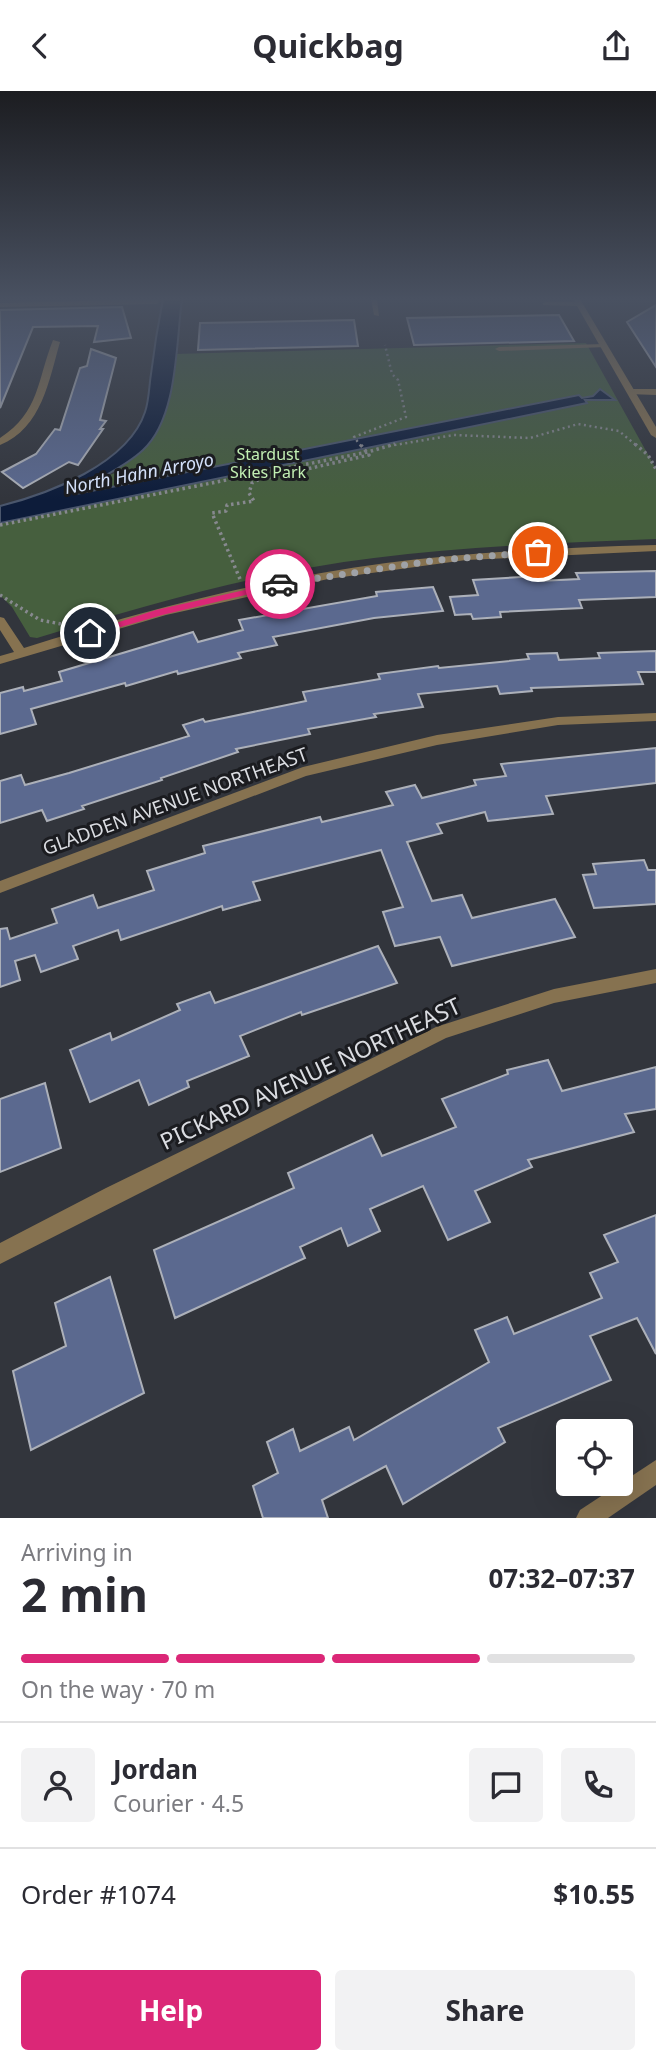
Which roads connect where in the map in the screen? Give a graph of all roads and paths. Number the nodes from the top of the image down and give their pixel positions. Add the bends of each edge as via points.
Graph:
1 (48, 366) edge
2 (390, 366) edge
3 (616, 366) edge
4 (631, 392) junction
5 (656, 392) edge
6 (656, 435) edge
7 (0, 442) edge
8 (367, 451) junction
9 (656, 469) edge
10 (0, 525) edge
11 (656, 548) edge
12 (242, 583) dead end
13 (0, 621) edge
14 (21, 653) junction
15 (0, 660) edge
16 (656, 717) edge
17 (0, 887) edge
18 (656, 976) edge
19 (0, 1254) edge
20 (656, 1471) edge
21 (588, 1518) edge

1 - 7 street via 31,418
2 - 8 path via 398,379 406,417 354,437
3 - 4 street
4 - 5 street
4 - 6 street
8 - 9 path via 437,437 530,438 589,424 625,435 648,455
8 - 10 path
8 - 12 path via 367,457 258,479 249,493 254,501 227,505 226,511 212,513
11 - 14 street via 514,553 369,569 159,612
13 - 14 street
14 - 15 street
16 - 17 street, GLADDEN AVENUE NORTHEAST via 558,722 436,740 303,772
18 - 19 street, PICKARD AVENUE NORTHEAST via 554,996 442,1032
20 - 21 street

